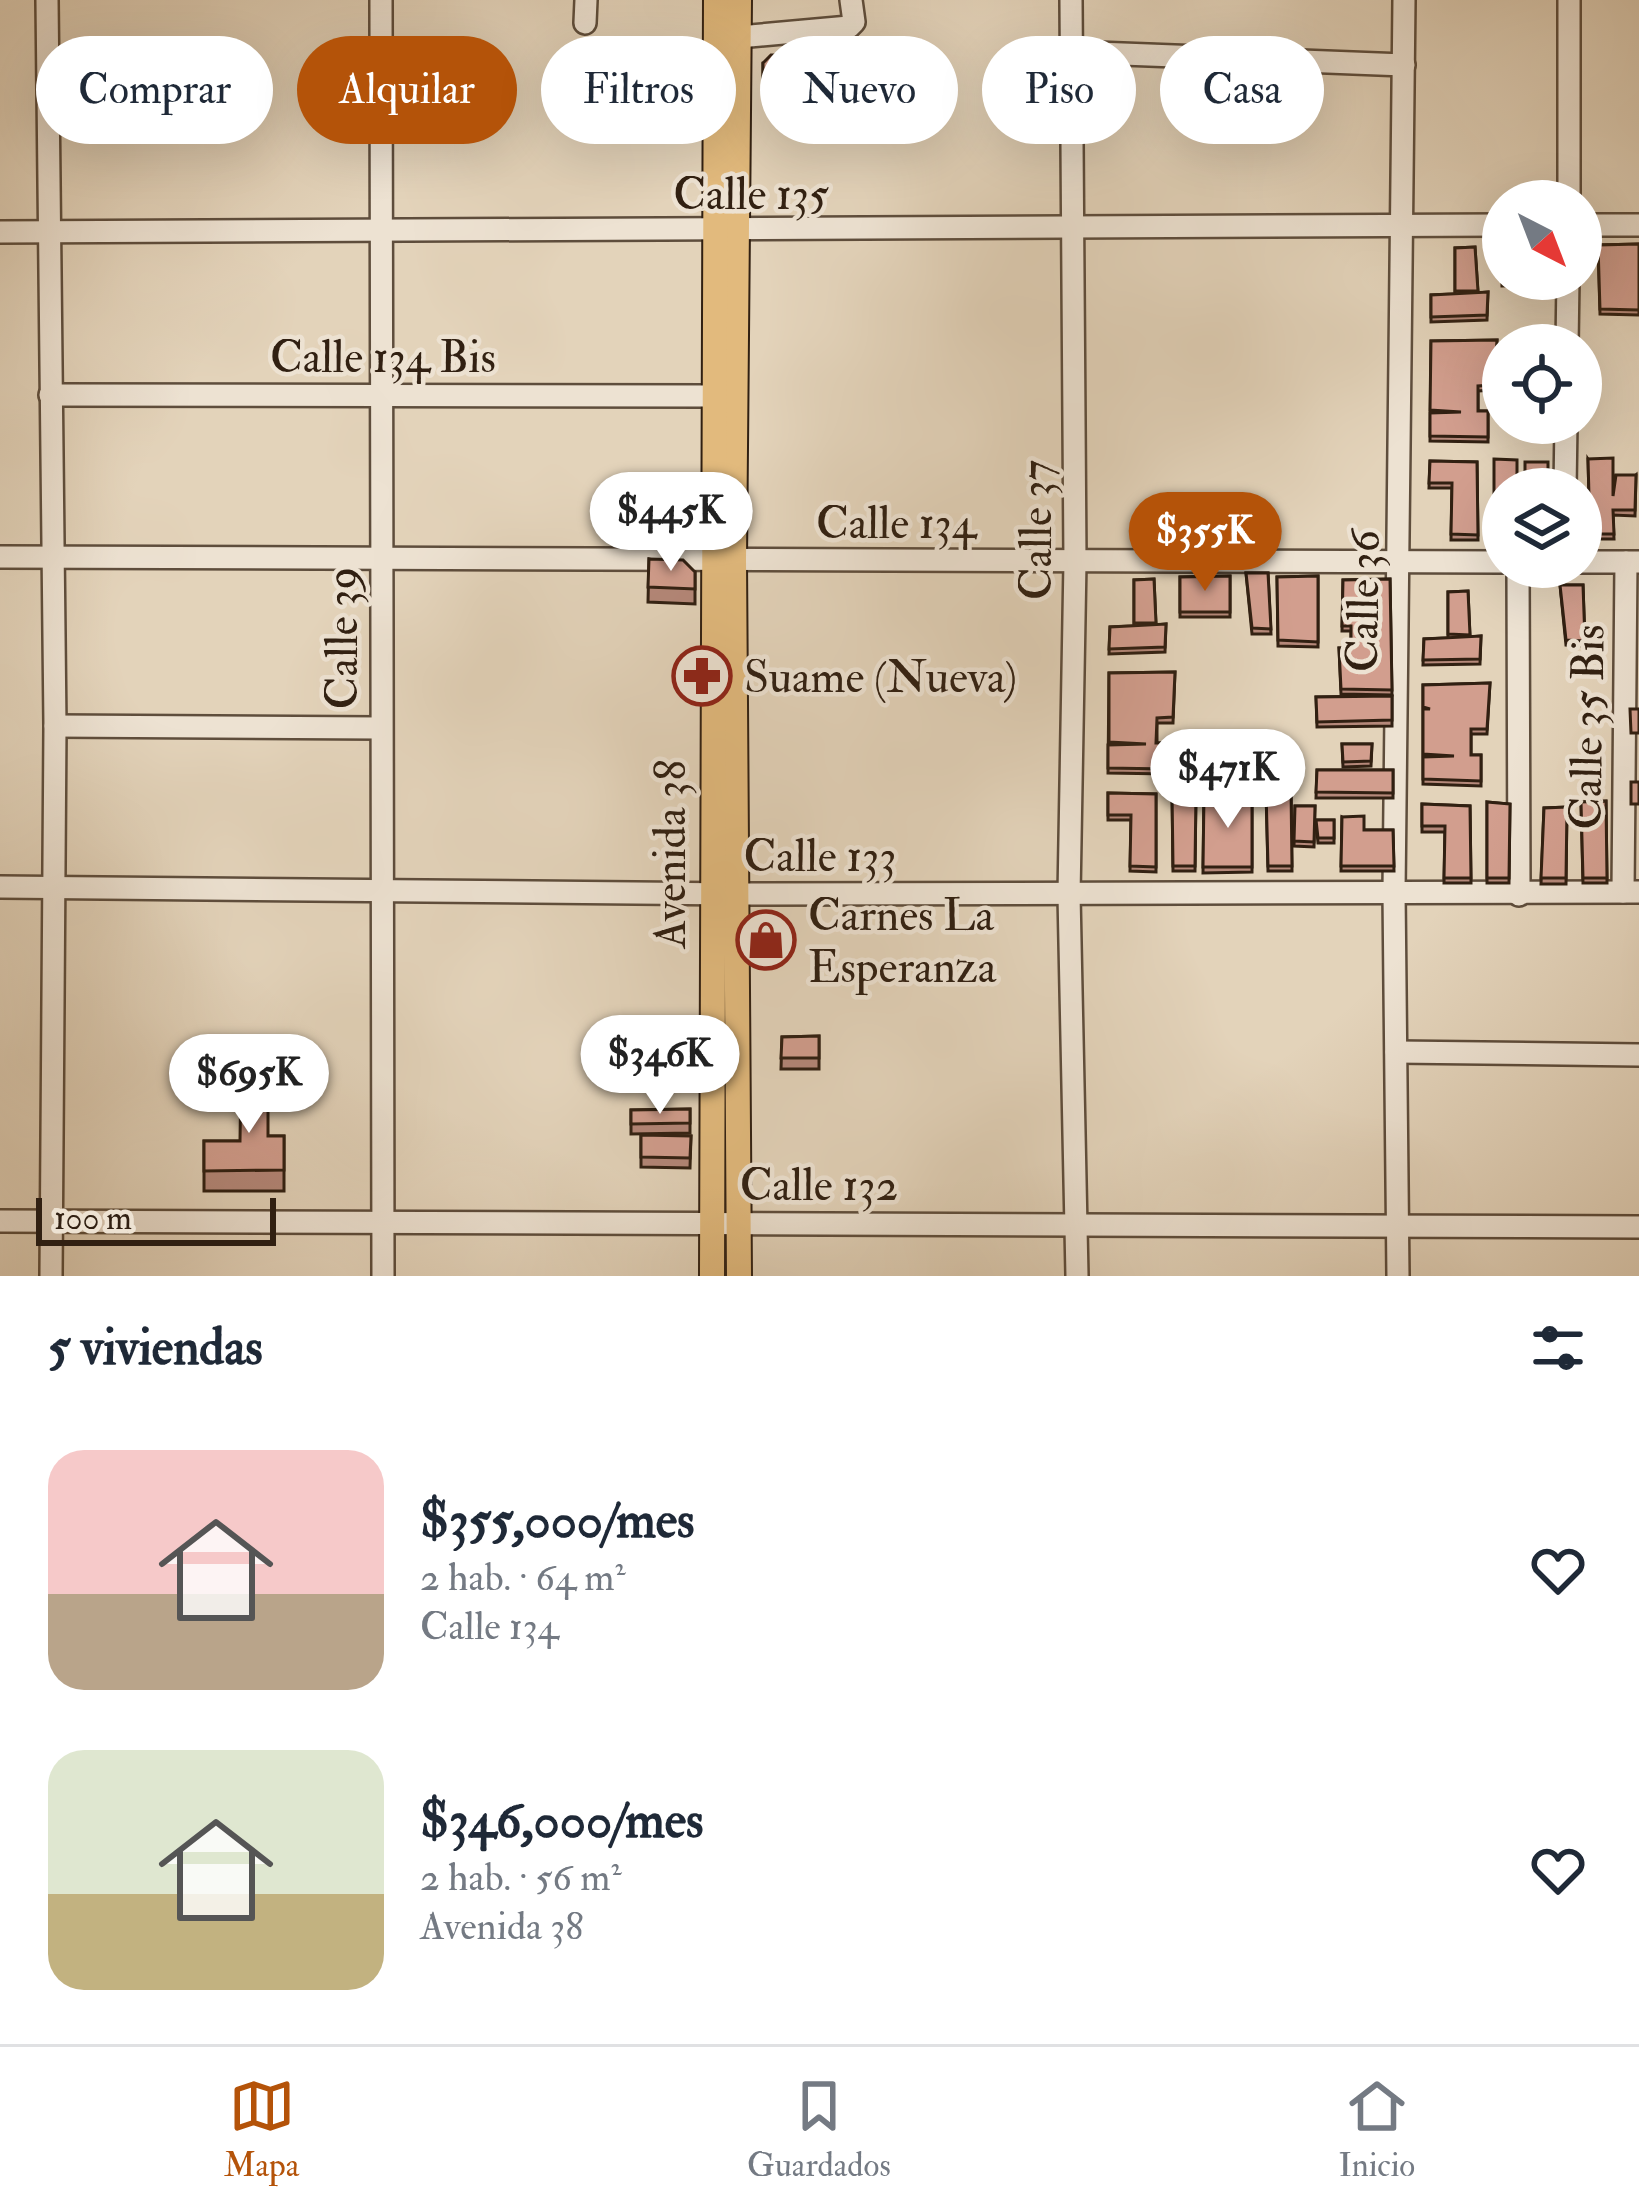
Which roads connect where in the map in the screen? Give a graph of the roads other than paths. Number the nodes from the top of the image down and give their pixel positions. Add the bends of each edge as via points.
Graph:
1 (47, 0) edge
2 (381, 0) edge
3 (716, 0) edge
4 (739, 0) edge
5 (851, 0) edge
6 (1071, 0) edge
7 (1404, 0) edge
8 (1569, 0) edge
9 (1071, 36) edge
10 (739, 37) junction
11 (1136, 55) edge
12 (1404, 65) junction
13 (1070, 144) edge
14 (1569, 180) edge
15 (1602, 225) edge
16 (1639, 225) edge
17 (1406, 226) junction
18 (1482, 226) edge
19 (1070, 228) junction
20 (49, 231) junction
21 (381, 231) junction
22 (0, 232) edge
23 (728, 233) junction
24 (380, 394) junction
25 (50, 395) junction
26 (715, 396) junction
27 (0, 557) edge
28 (52, 557) junction
29 (381, 558) junction
30 (724, 560) junction
31 (1075, 562) junction
32 (1402, 562) junction
33 (1482, 562) edge
34 (1632, 562) edge
35 (1518, 588) edge
36 (55, 726) junction
37 (379, 728) junction
38 (0, 887) edge
39 (50, 887) junction
40 (380, 892) junction
41 (1394, 892) junction
42 (1631, 892) edge
43 (710, 893) junction
44 (737, 894) junction
45 (1070, 895) junction
46 (1519, 895) junction
47 (1396, 1052) junction
48 (1639, 1054) edge
49 (0, 1220) edge
50 (51, 1220) junction
51 (382, 1220) junction
52 (740, 1222) junction
53 (1078, 1222) junction
54 (713, 1223) junction
55 (1399, 1224) junction
56 (1639, 1227) edge
57 (51, 1276) edge
58 (382, 1276) edge
59 (712, 1276) edge
60 (739, 1276) edge
61 (1077, 1276) edge
62 (1398, 1276) edge

1 - 20 street
2 - 21 street, Calle 39
3 - 23 main road, Avenida 38
4 - 10 main road, Avenida 38
5 - 10 street via 849,27
6 - 9 street, Calle 37
7 - 12 street, Calle 36
8 - 14 street
10 - 23 main road, Avenida 38
11 - 12 street
12 - 17 street, Calle 36
13 - 19 street, Calle 37
15 - 16 street
17 - 18 street, Calle 135
17 - 19 street, Calle 135
17 - 32 street, Calle 36
19 - 23 street, Calle 135
19 - 31 street, Calle 37
20 - 21 street, Calle 135
20 - 22 street, Calle 135
20 - 25 street
21 - 23 street, Calle 135
21 - 24 street, Calle 39
23 - 26 main road, Avenida 38
23 - 30 main road, Avenida 38
24 - 25 street, Calle 134 Bis
24 - 26 street, Calle 134 Bis
24 - 29 street, Calle 39
25 - 28 street
26 - 30 main road, Avenida 38
27 - 28 street, Calle 134
28 - 29 street, Calle 134
28 - 36 street
29 - 30 street, Calle 134
29 - 37 street, Calle 39
30 - 31 street, Calle 134
30 - 43 main road, Avenida 38
30 - 44 main road, Avenida 38
31 - 32 street, Calle 134
31 - 45 street, Calle 37
32 - 33 street, Calle 134
32 - 41 street, Calle 36
34 - 42 street, Calle 35 Bis
35 - 46 street, Calle 35 Bis
36 - 37 street
36 - 39 street
37 - 40 street, Calle 39
38 - 39 street, Calle 133
39 - 40 street, Calle 133
39 - 50 street
40 - 43 street, Calle 133
40 - 51 street, Calle 39
41 - 45 street, Calle 133
41 - 46 street, Calle 133
41 - 47 street, Calle 36
42 - 46 street, Calle 133
43 - 44 street, Calle 133
43 - 54 main road, Avenida 38
44 - 45 street, Calle 133
44 - 52 main road, Avenida 38
45 - 53 street, Calle 37
47 - 48 street
47 - 55 street, Calle 36
49 - 50 street, Calle 132
50 - 51 street, Calle 132
50 - 57 street
51 - 54 street, Calle 132
51 - 58 street, Calle 39
52 - 53 street, Calle 132
52 - 54 street, Calle 132
52 - 60 main road, Avenida 38
53 - 55 street, Calle 132
53 - 61 street, Calle 37
54 - 59 main road, Avenida 38
55 - 56 street, Calle 132
55 - 62 street, Calle 36

